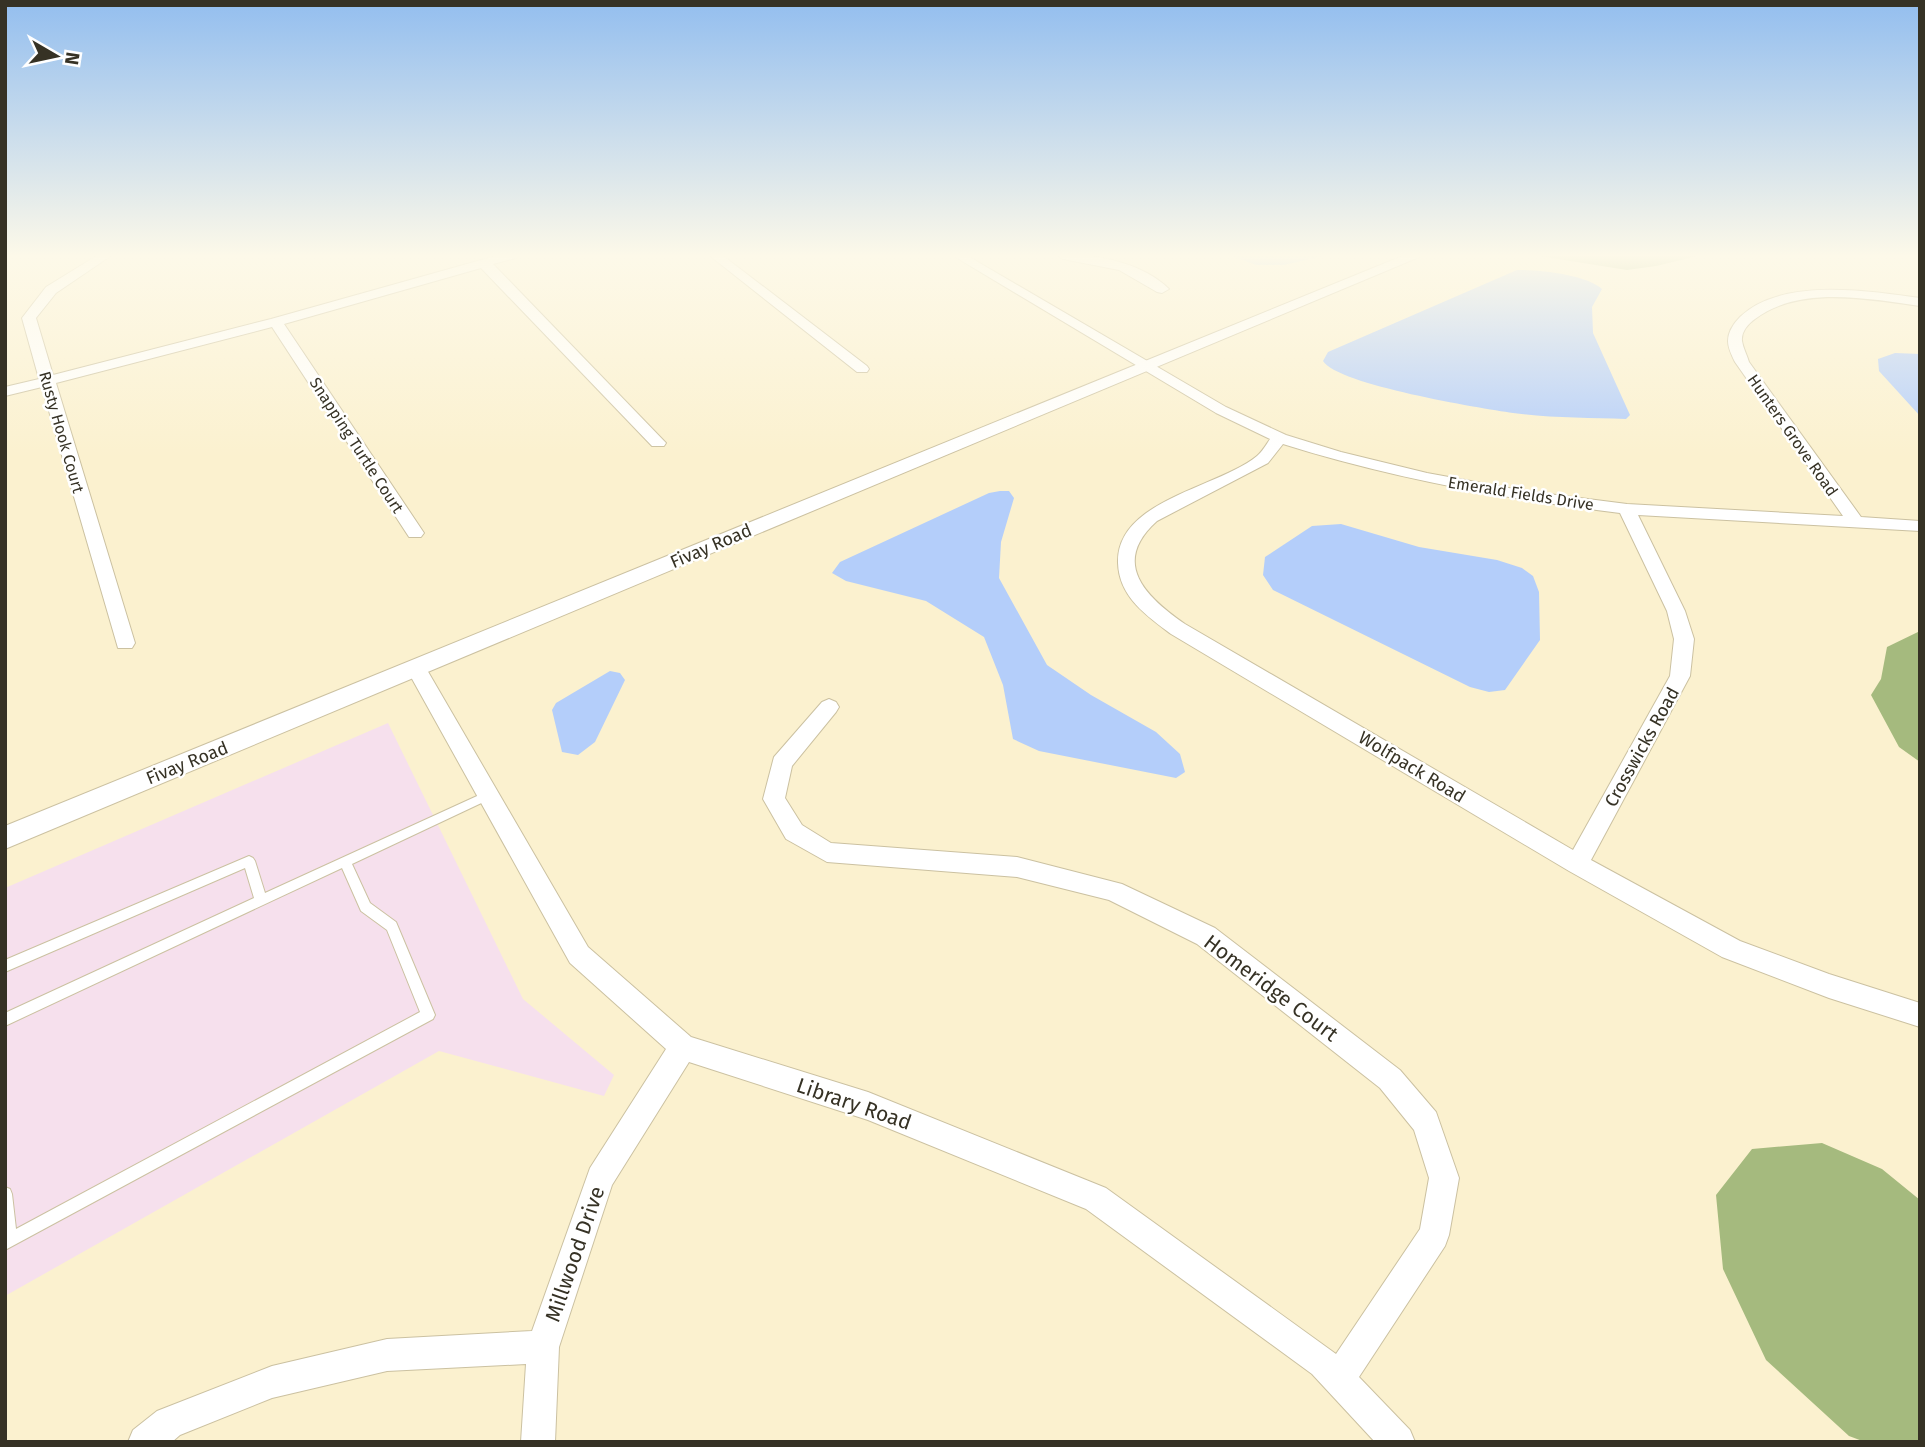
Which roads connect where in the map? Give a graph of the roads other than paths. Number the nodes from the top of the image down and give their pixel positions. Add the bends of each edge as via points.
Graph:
1 (276, 322) edge
2 (30, 323) edge
3 (274, 323) edge
4 (542, 323) edge
5 (802, 323) edge
6 (1073, 323) edge
7 (1252, 323) edge
8 (1743, 323) edge
9 (1145, 366) junction
10 (862, 369) dead end
11 (46, 381) junction
12 (5, 393) edge
13 (1280, 438) junction
14 (658, 443) dead end
15 (1627, 509) junction
16 (1854, 522) junction
17 (1920, 526) edge
18 (415, 533) dead end
19 (125, 643) dead end
20 (416, 668) junction
21 (829, 707) dead end
22 (488, 794) junction
23 (5, 838) edge
24 (345, 862) junction
25 (1577, 864) junction
26 (261, 901) junction
27 (5, 966) edge
28 (1920, 1015) edge
29 (5, 1020) edge
30 (683, 1047) junction
31 (5, 1194) edge
32 (7, 1242) edge
33 (543, 1347) junction
34 (1338, 1380) junction
35 (145, 1442) edge
36 (538, 1442) edge
37 (1398, 1442) edge

1 - 18 street, Snapping Turtle Court
2 - 11 street, Rusty Hook Court
3 - 11 street
4 - 14 street
5 - 10 street
6 - 9 street, Emerald Fields Drive
7 - 9 street, Fivay Road
8 - 16 street, Hunters Grove Road via 1735,341 1742,362
9 - 13 street, Emerald Fields Drive
9 - 20 street, Fivay Road
11 - 12 street
11 - 19 street, Rusty Hook Court
13 - 15 street, Emerald Fields Drive via 1427,478
13 - 25 street, Wolfpack Road via 1262,460 1136,528 1127,550 1128,578 1144,603 1178,629
15 - 16 street, Emerald Fields Drive
15 - 25 street, Crosswicks Road via 1676,611 1684,639 1681,676
16 - 17 street, Emerald Fields Drive
20 - 22 street, Library Road
20 - 23 street, Fivay Road
21 - 34 street, Homeridge Court via 782,762 774,799 794,832 827,852 1017,867 1114,891 1206,936 1390,1079 1426,1122 1444,1178 1434,1235
22 - 24 lane
22 - 30 street, Library Road via 579,956
24 - 26 lane
24 - 32 lane via 365,907 391,926 428,1015
25 - 28 street, Wolfpack Road via 1731,950
26 - 27 lane via 248,861
26 - 29 lane
30 - 33 street, Millwood Drive via 600,1178
30 - 34 street, Library Road via 868,1106 1096,1198 1323,1363
31 - 32 lane
33 - 35 street via 387,1355 272,1382 169,1423
33 - 36 street, Millwood Drive
34 - 37 street, Library Road

